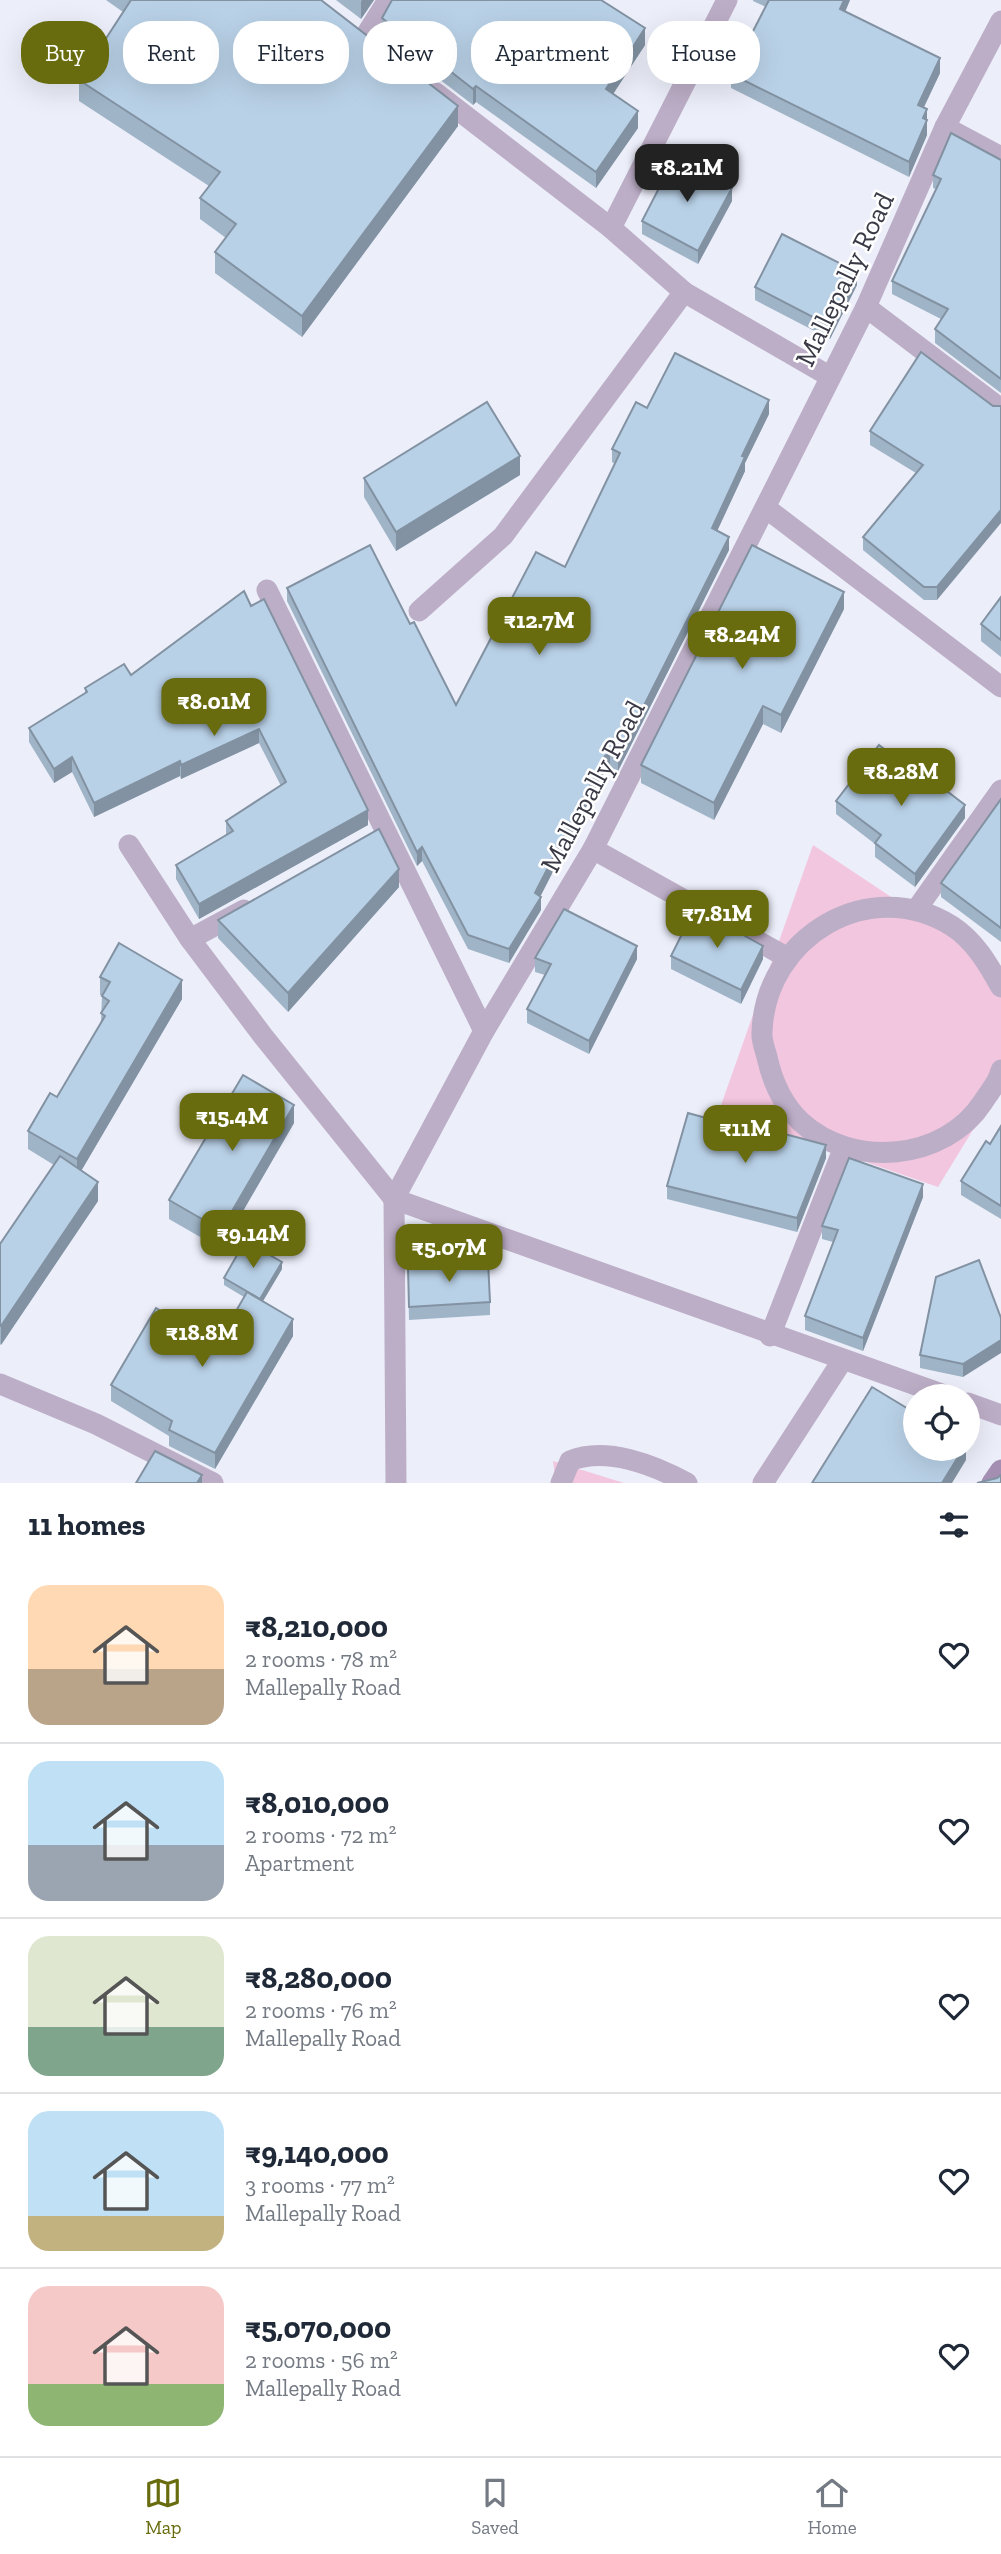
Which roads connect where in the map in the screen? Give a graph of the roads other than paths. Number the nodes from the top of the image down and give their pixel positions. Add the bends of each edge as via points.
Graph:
1 (388, 0) edge
2 (727, 0) edge
3 (375, 21) edge
4 (1001, 21) edge
5 (424, 84) edge
6 (945, 127) junction
7 (1001, 158) edge
8 (611, 228) junction
9 (684, 292) junction
10 (866, 307) junction
11 (829, 376) junction
12 (1001, 409) edge
13 (766, 508) junction
14 (267, 590) dead end
15 (419, 611) dead end
16 (1001, 687) edge
17 (1001, 790) edge
18 (385, 830) junction
19 (361, 844) edge
20 (129, 845) dead end
21 (593, 849) junction
22 (264, 899) edge
23 (916, 910) junction
24 (190, 939) junction
25 (788, 958) junction
26 (1001, 988) edge
27 (484, 1031) junction
28 (1001, 1070) edge
29 (844, 1147) junction
30 (394, 1199) junction
31 (770, 1336) junction
32 (842, 1361) junction
33 (0, 1384) edge
34 (911, 1384) edge
35 (980, 1408) edge
36 (1001, 1415) edge
37 (1001, 1470) edge
38 (213, 1483) edge
39 (396, 1483) edge
40 (561, 1483) edge
41 (687, 1483) edge
42 (763, 1483) edge
43 (992, 1483) edge

1 - 3 street
2 - 8 street
4 - 6 street, Mallepally Road
5 - 8 street
6 - 7 street
6 - 10 street, Mallepally Road
8 - 9 street
9 - 11 street
9 - 15 street via 503,536
10 - 11 street, Mallepally Road
10 - 12 street
11 - 13 street, Mallepally Road
13 - 16 street
13 - 21 street, Mallepally Road
14 - 18 street
17 - 23 street
18 - 19 street
18 - 27 street
20 - 24 street
21 - 25 street
21 - 27 street, Mallepally Road
22 - 24 street
23 - 25 street via 885,906 853,911 823,923 798,943
23 - 26 street via 953,926 983,954
24 - 30 street
25 - 29 street via 770,984 761,1033 772,1082 801,1122
27 - 30 street, Mallepally Road
28 - 29 street via 974,1116 936,1143 890,1154
29 - 31 street
30 - 31 street
30 - 39 street, Mallepally Road
31 - 32 street
32 - 34 street
32 - 42 street
33 - 38 street via 96,1424
35 - 36 street
37 - 43 main road
40 - 41 street via 570,1461 600,1454

